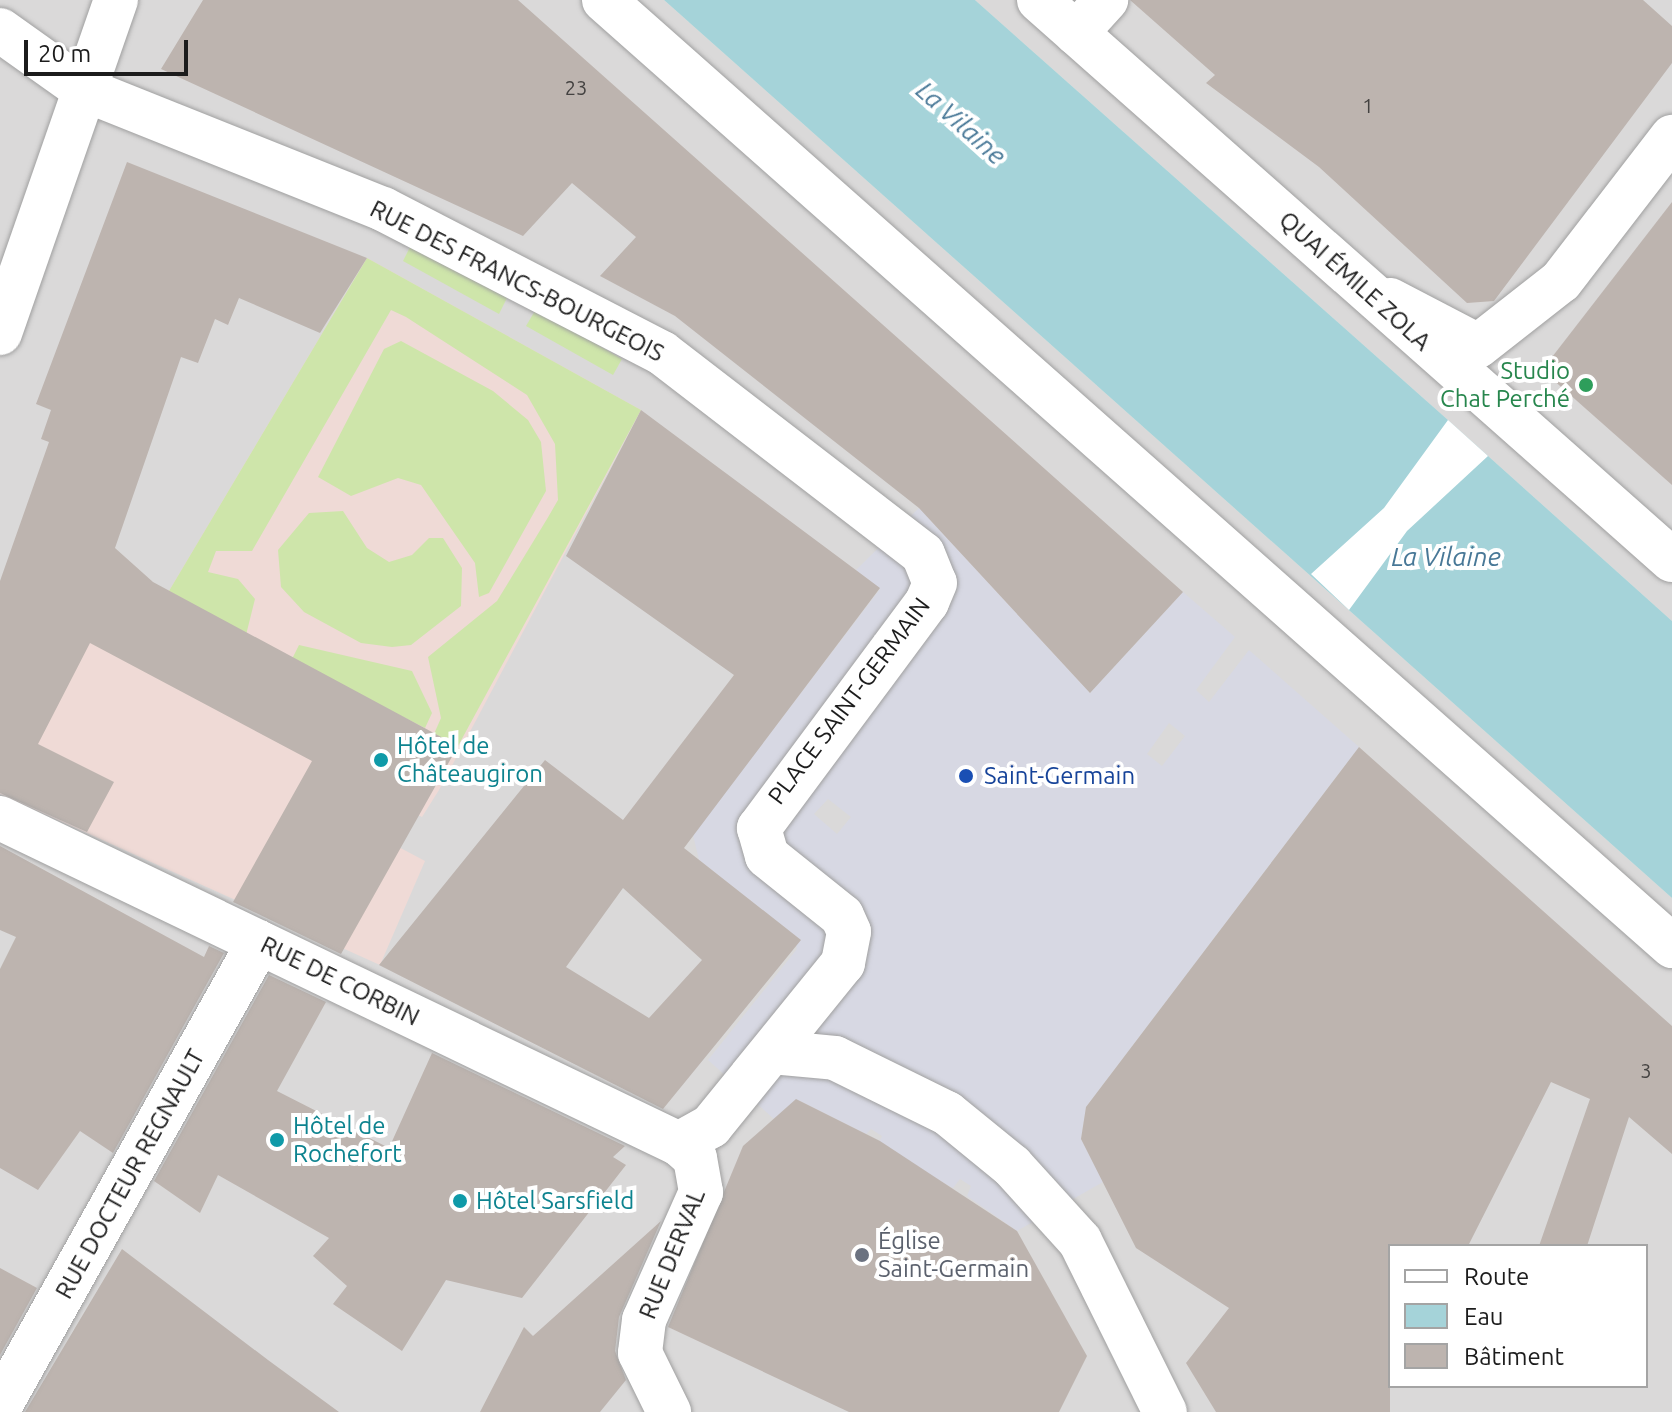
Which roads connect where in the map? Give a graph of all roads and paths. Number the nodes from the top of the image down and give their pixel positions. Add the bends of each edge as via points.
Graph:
1 (116, 0) edge
2 (604, 0) edge
3 (1039, 0) edge
4 (1106, 0) edge
5 (0, 30) edge
6 (1076, 33) junction
7 (83, 89) junction
8 (1672, 137) edge
9 (1360, 284) junction
10 (0, 333) edge
11 (1672, 560) edge
12 (935, 583) joint
13 (0, 818) edge
14 (259, 942) junction
15 (1672, 946) edge
16 (772, 1052) junction
17 (679, 1144) junction
18 (0, 1406) edge
19 (669, 1412) edge
20 (1165, 1412) edge

1 - 7 street
2 - 15 street
3 - 6 street, QUAI ÉMILE ZOLA
4 - 6 street
5 - 7 street, RUE DES FRANCS-BOURGEOIS
6 - 9 street, QUAI ÉMILE ZOLA
7 - 10 street via 71,146
7 - 12 street, RUE DES FRANCS-BOURGEOIS via 383,209 662,353 923,554
8 - 9 street via 1561,281 1478,346
9 - 11 street, QUAI ÉMILE ZOLA
12 - 16 street, PLACE SAINT-GERMAIN via 915,622 763,816 759,842 767,856 833,906 849,932 843,963
13 - 14 street, RUE DE CORBIN
14 - 17 street, RUE DE CORBIN
14 - 18 street, RUE DOCTEUR REGNAULT
16 - 17 street, PLACE SAINT-GERMAIN via 711,1126
16 - 20 street via 804,1050 848,1065 947,1113 1012,1166 1080,1241
17 - 19 street, RUE DERVAL via 695,1158 701,1192 644,1320 640,1353

